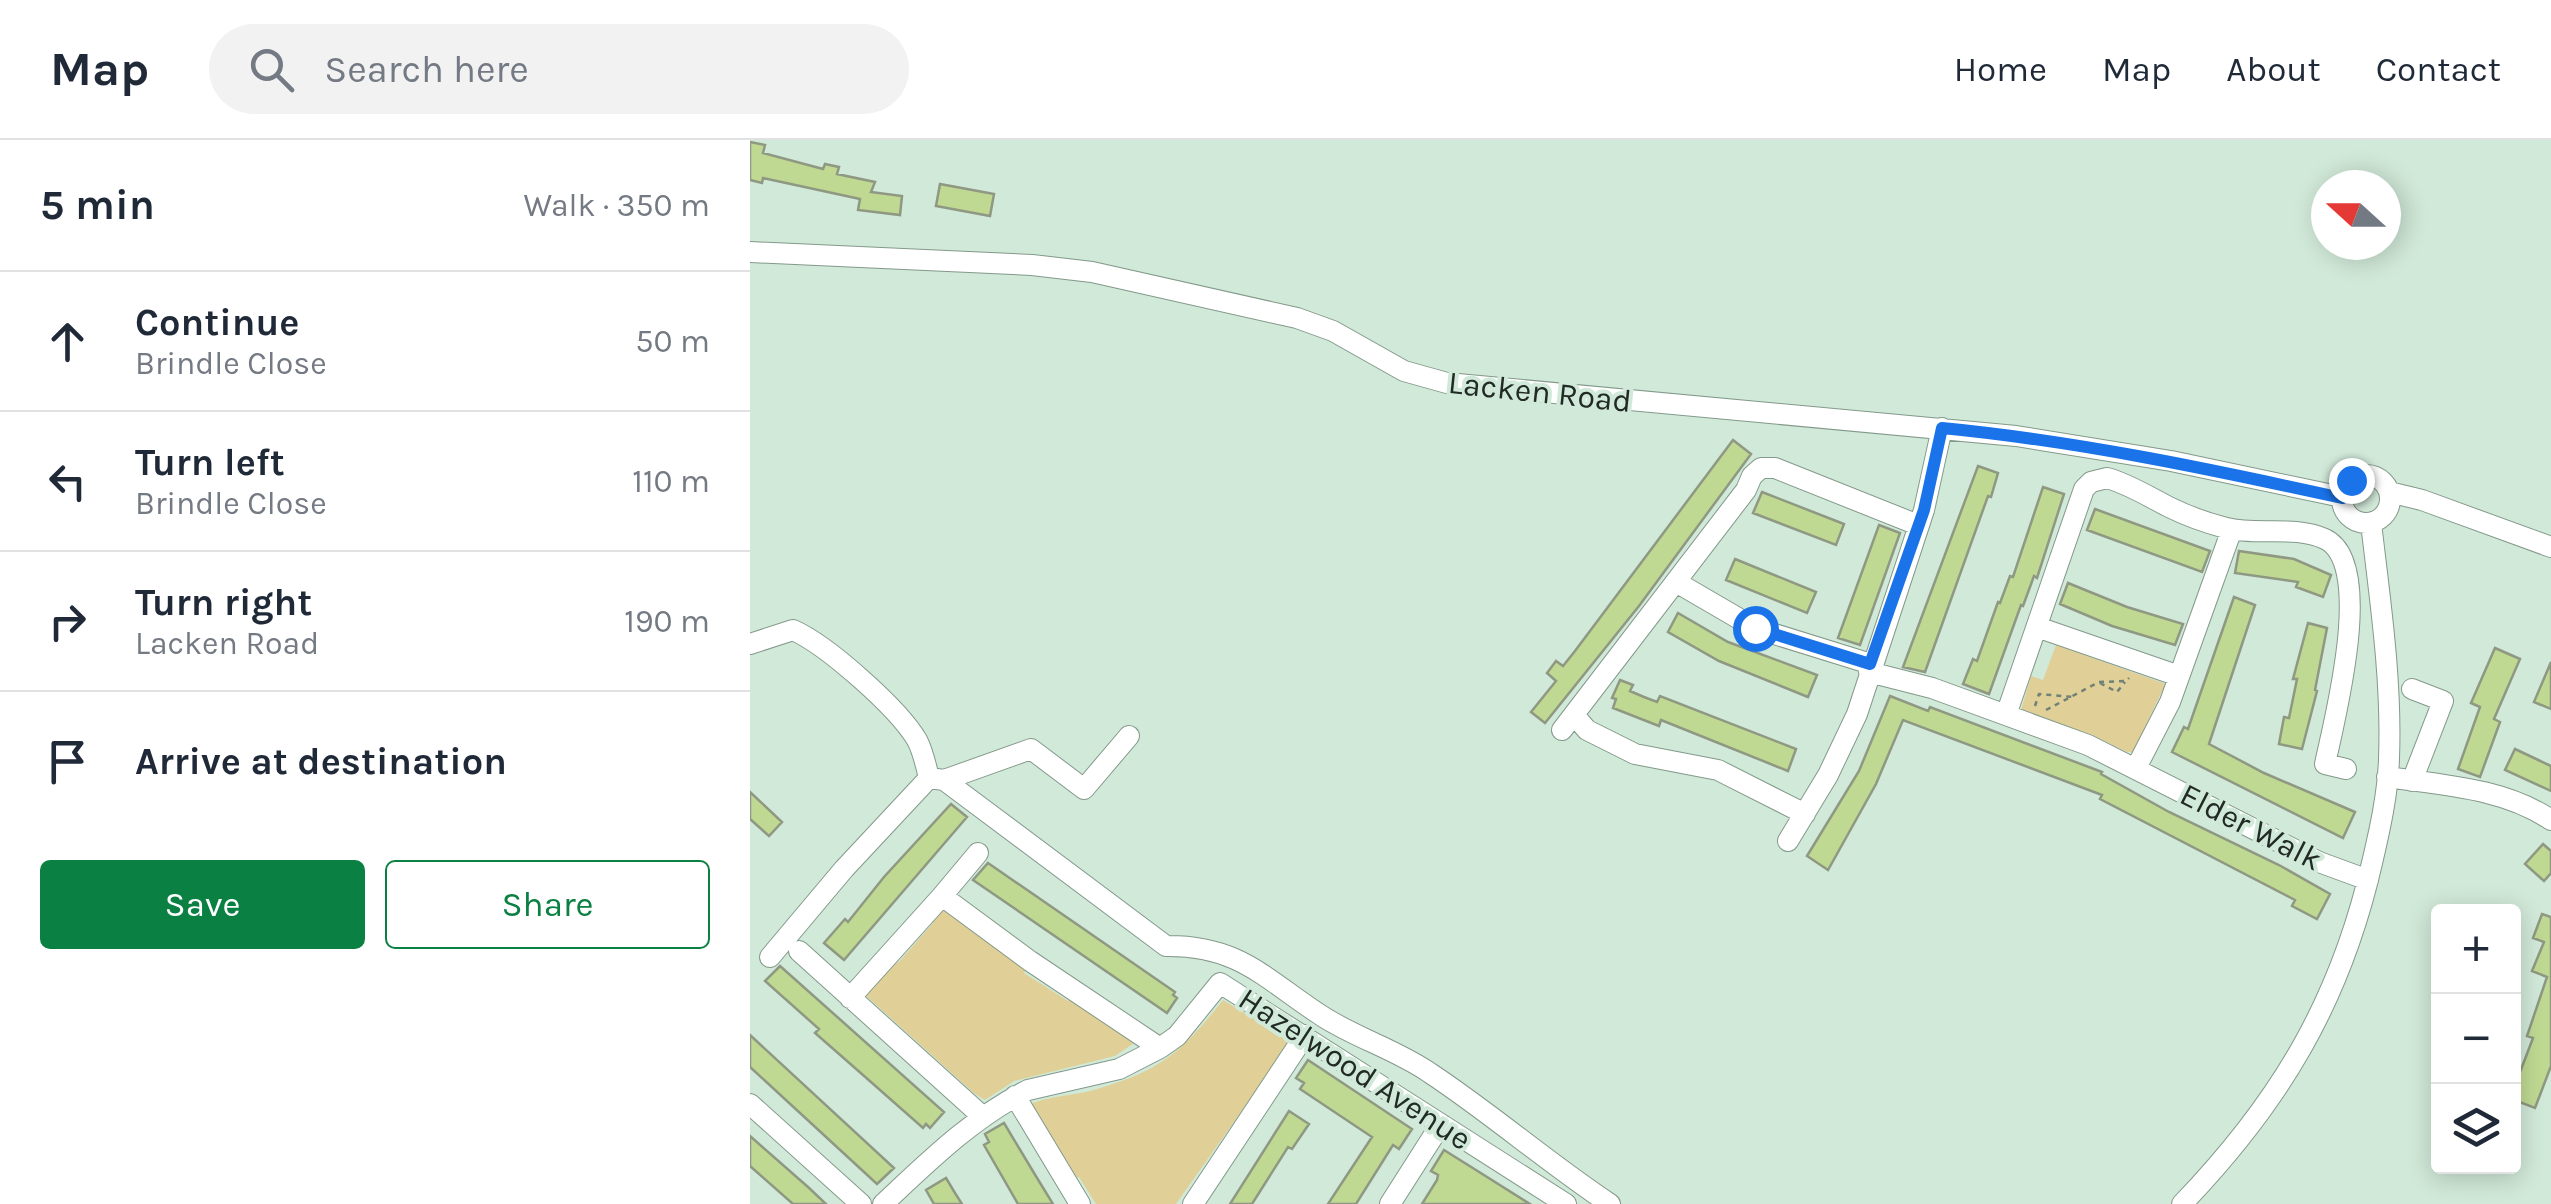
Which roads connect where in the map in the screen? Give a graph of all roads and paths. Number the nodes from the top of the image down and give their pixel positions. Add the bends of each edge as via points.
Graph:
1 (750, 252) edge
2 (1942, 428) junction
3 (2389, 492) junction
4 (2342, 498) junction
5 (2371, 523) junction
6 (1918, 525) junction
7 (2232, 529) junction
8 (2551, 548) edge
9 (1676, 582) junction
10 (2037, 627) junction
11 (750, 644) edge
12 (1870, 668) junction
13 (2136, 670) dead end
14 (2179, 676) junction
15 (2126, 681) junction
16 (2098, 682) junction
17 (2412, 689) dead end
18 (2073, 697) junction
19 (2045, 710) dead end
20 (2006, 715) junction
21 (2031, 717) dead end
22 (1129, 736) dead end
23 (2326, 765) dead end
24 (2136, 768) junction
25 (2387, 777) junction
26 (936, 779) junction
27 (2412, 781) junction
28 (1804, 814) junction
29 (2551, 820) edge
30 (1788, 841) dead end
31 (978, 853) dead end
32 (2368, 880) junction
33 (942, 896) junction
34 (799, 951) dead end
35 (770, 957) dead end
36 (850, 998) junction
37 (1305, 1034) junction
38 (1160, 1048) junction
39 (1015, 1096) junction
40 (750, 1104) edge
41 (982, 1116) junction
42 (1441, 1124) junction
43 (893, 1200) edge
44 (860, 1204) edge
45 (1080, 1204) edge
46 (1193, 1204) edge
47 (1390, 1204) edge
48 (1566, 1204) edge
49 (1610, 1204) edge
50 (2182, 1204) edge

1 - 2 street, Lacken Road via 1072,269 1297,318 1404,371 1446,383
2 - 4 street, Lacken Road via 2171,461
2 - 6 street
3 - 4 street via 2366,475 2351,480
3 - 5 street via 2384,515
3 - 8 street
4 - 5 street, Lacken Road via 2349,516
5 - 25 street via 2386,667
6 - 9 street via 1762,468
6 - 12 street
7 - 10 street via 2117,480 2092,482
7 - 14 street
7 - 23 street via 2319,536 2341,555 2351,636
9 - 12 street, Elder Walk via 1755,628
9 - 28 street via 1568,722 1635,754 1718,770
10 - 14 street
10 - 20 street
11 - 26 street via 793,630 810,638 872,689 917,740
12 - 20 street, Elder Walk
12 - 28 street via 1846,740
13 - 15 path
14 - 24 street
15 - 16 path
15 - 16 path via 2116,692
16 - 18 path
17 - 27 street via 2443,700
18 - 19 path
18 - 21 path via 2039,694
20 - 24 street, Elder Walk
22 - 26 street via 1084,789 1031,749
24 - 32 street, Elder Walk via 2319,862
25 - 27 street
25 - 32 street
26 - 35 street via 844,868
26 - 49 street via 1166,946 1200,946 1243,960 1325,1018 1428,1072
27 - 29 street via 2503,798
28 - 30 street
31 - 33 street
32 - 50 street via 2337,977 2306,1042 2270,1102
33 - 36 street
33 - 38 street
34 - 36 street
36 - 41 street
37 - 38 street, Hazelwood Avenue via 1220,982
37 - 42 street, Hazelwood Avenue
37 - 46 street
38 - 39 street via 1119,1069
39 - 41 street
39 - 45 street
40 - 44 street
41 - 43 street
42 - 47 street
42 - 48 street, Hazelwood Avenue

